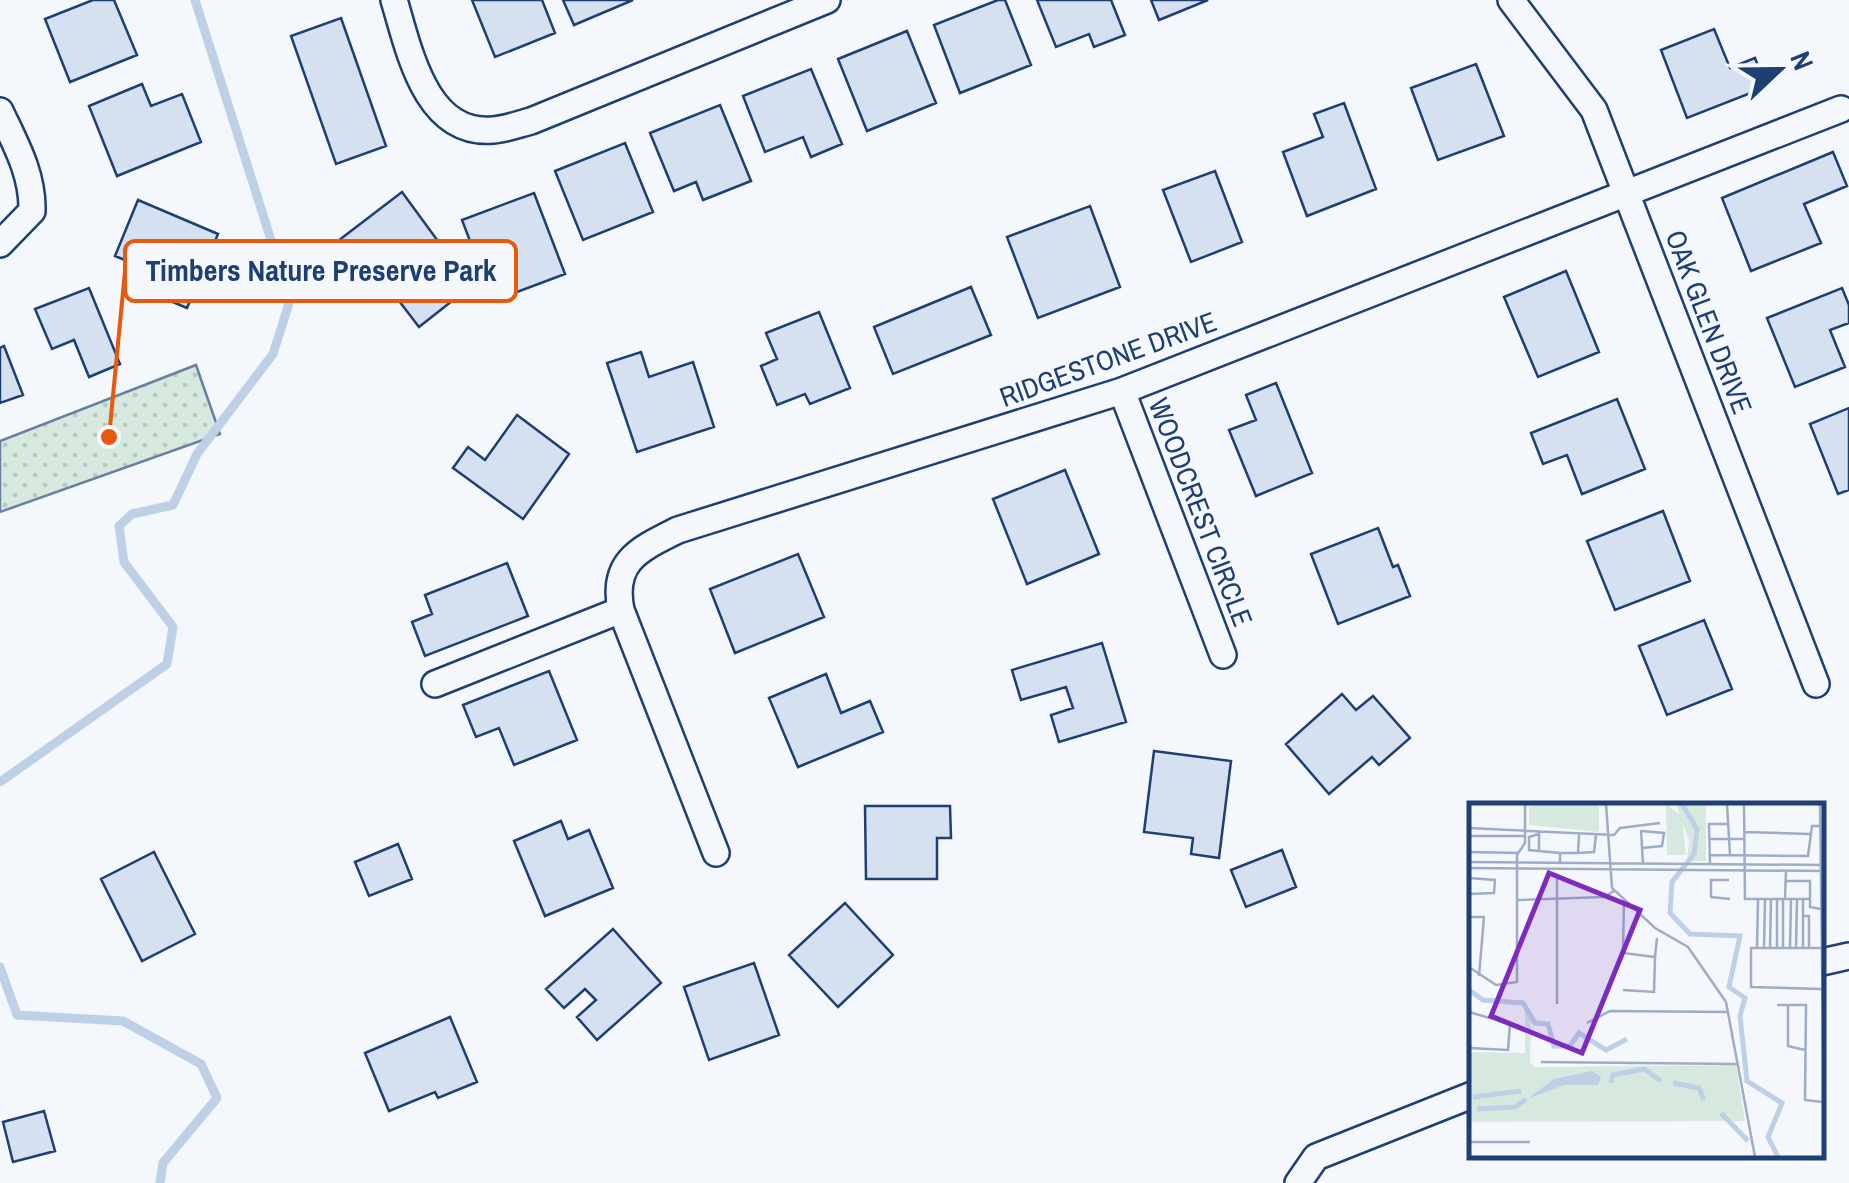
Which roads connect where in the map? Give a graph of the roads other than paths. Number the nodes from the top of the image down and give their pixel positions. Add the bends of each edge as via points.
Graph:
1 (394, 0) edge
2 (827, 0) edge
3 (1511, 0) edge
4 (1841, 109) dead end
5 (0, 111) edge
6 (1627, 192) junction
7 (0, 244) edge
8 (1122, 390) junction
9 (621, 610) junction
10 (1223, 655) dead end
11 (434, 684) dead end
12 (1816, 684) dead end
13 (716, 853) dead end
14 (1849, 956) edge
15 (1824, 962) edge
16 (1469, 1096) edge
17 (1298, 1183) edge

1 - 2 street via 426,93 465,128 493,130 531,121
3 - 6 street, OAK GLEN DRIVE via 1594,110
4 - 6 street, RIDGESTONE DRIVE
5 - 7 street via 33,194 32,211
6 - 8 street, RIDGESTONE DRIVE
6 - 12 street, OAK GLEN DRIVE
8 - 9 street, RIDGESTONE DRIVE via 678,530 627,563 617,590
8 - 10 street, WOODCREST CIRCLE
9 - 11 street
9 - 13 street
14 - 15 street
16 - 17 street via 1316,1156

